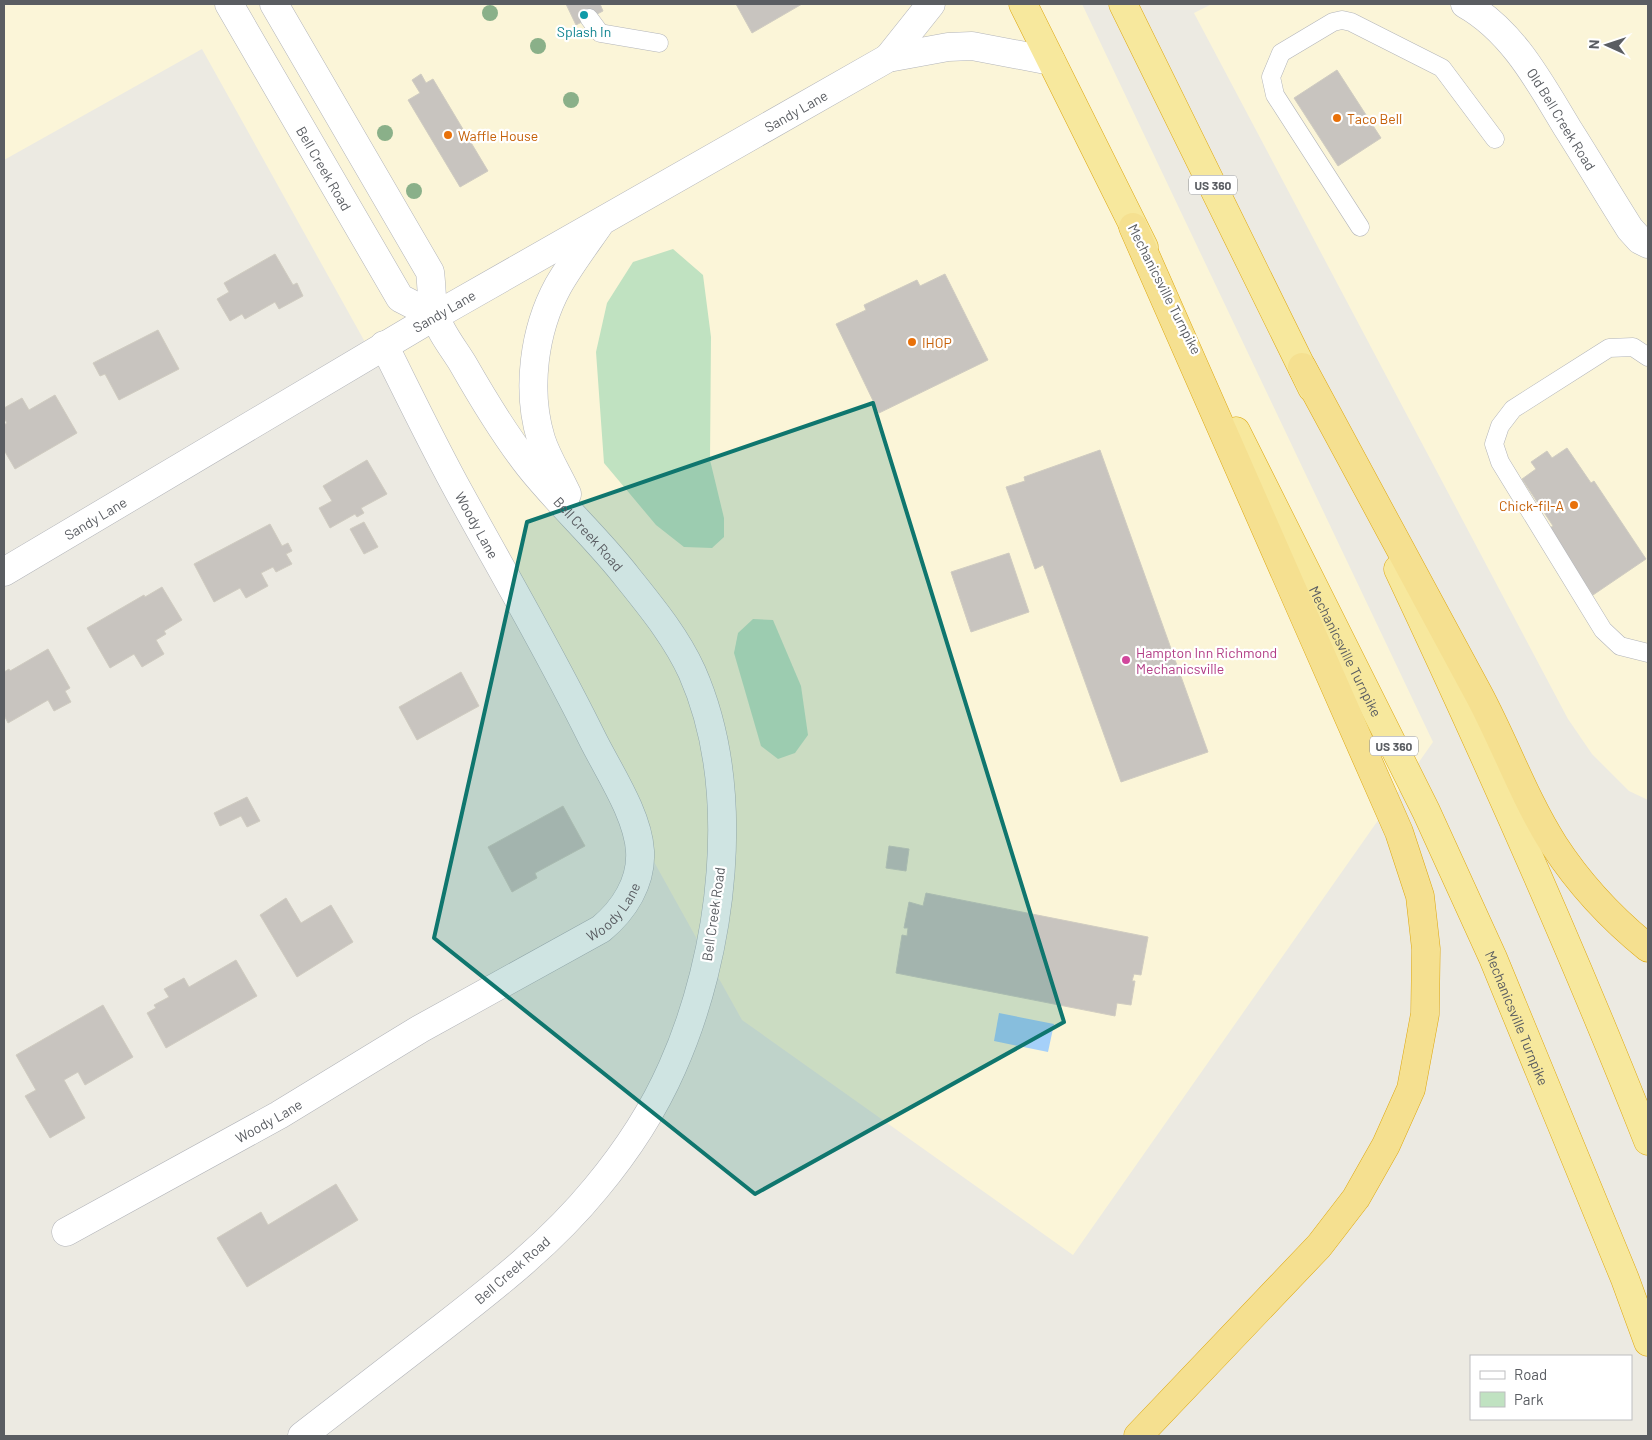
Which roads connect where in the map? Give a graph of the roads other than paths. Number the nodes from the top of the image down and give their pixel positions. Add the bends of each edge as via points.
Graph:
1 (229, 4) edge
2 (274, 4) edge
3 (931, 4) edge
4 (1023, 4) edge
5 (1123, 4) edge
6 (1465, 4) edge
7 (589, 18) dead end
8 (659, 43) dead end
9 (888, 58) junction
10 (1052, 61) junction
11 (1495, 140) dead end
12 (603, 220) junction
13 (1133, 226) junction
14 (1360, 226) dead end
15 (1648, 244) edge
16 (435, 316) junction
17 (384, 345) junction
18 (1648, 357) edge
19 (1302, 367) junction
20 (581, 523) junction
21 (4, 572) edge
22 (1648, 653) edge
23 (1648, 948) edge
24 (1648, 1140) edge
25 (66, 1232) dead end
26 (1648, 1342) edge
27 (302, 1436) edge
28 (1138, 1436) edge

1 - 16 street, Bell Creek Road via 400,298
2 - 16 street, Bell Creek Road via 430,272
3 - 9 street, Sandy Lane
4 - 10 highway, Mechanicsville Turnpike / US 360
5 - 19 highway, US 360
6 - 15 street, Old Bell Creek Road via 1478,11 1508,38 1534,73 1630,229
7 - 8 lane via 600,33
9 - 10 street, Sandy Lane via 972,46
9 - 12 street, Sandy Lane
10 - 13 highway, Mechanicsville Turnpike / US 360
11 - 14 lane via 1442,68 1351,22 1333,22 1281,53 1271,77 1275,95
12 - 16 street, Sandy Lane
12 - 20 street via 558,286 538,343 534,374 541,440
13 - 26 highway, Mechanicsville Turnpike / US 360 via 1426,811 1493,958
13 - 28 highway via 1399,832 1420,896 1426,948 1425,1014 1411,1089 1356,1198 1319,1246
16 - 17 street, Sandy Lane
16 - 20 street, Bell Creek Road via 492,414 530,467
17 - 21 street, Sandy Lane
17 - 25 street, Woody Lane via 458,491 570,692 636,827 640,852 637,877 628,900 601,929 420,1029 280,1115
18 - 22 lane via 1633,347 1609,348 1513,409 1500,426 1494,444 1500,462 1603,630 1620,646
19 - 23 highway via 1486,708 1554,844 1581,884 1618,924
19 - 24 highway, US 360 via 1486,756 1590,996
20 - 27 street, Bell Creek Road via 672,634 692,673 709,720 720,788 721,840 716,905 706,966 689,1025 671,1070 637,1133 595,1189 565,1221 506,1278

